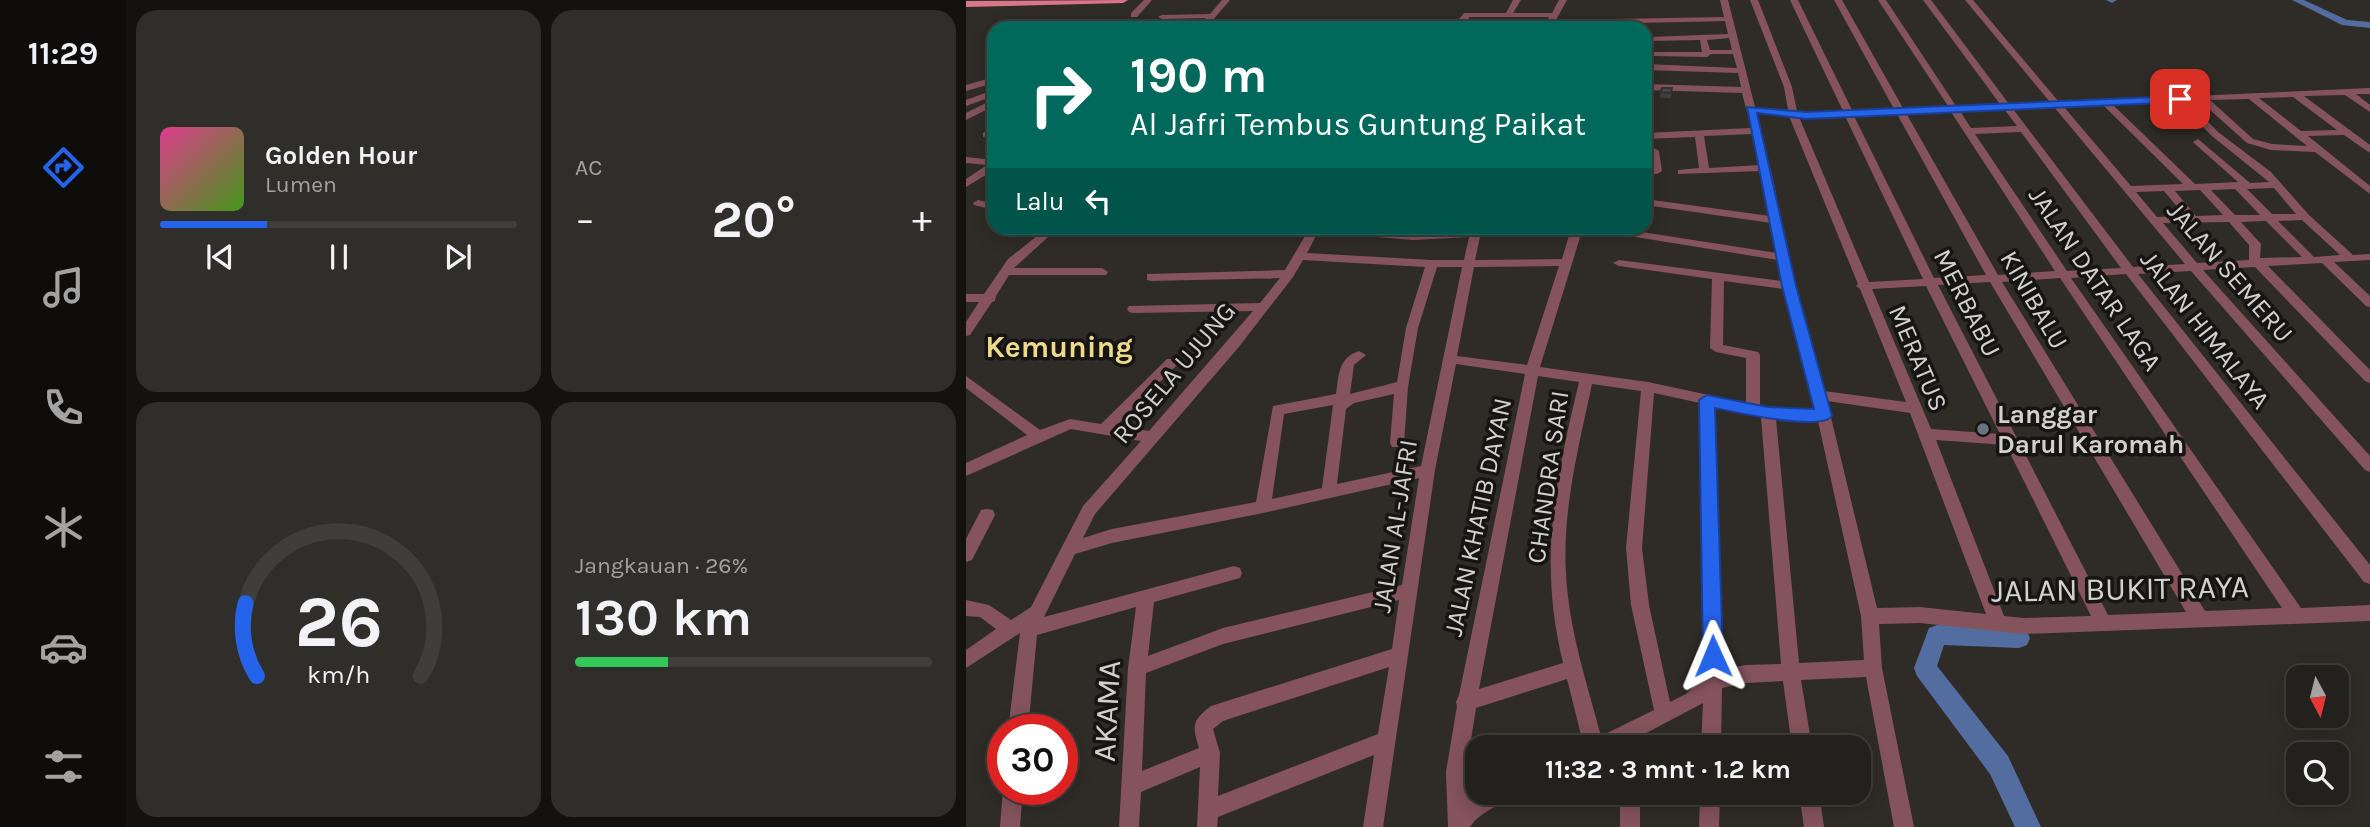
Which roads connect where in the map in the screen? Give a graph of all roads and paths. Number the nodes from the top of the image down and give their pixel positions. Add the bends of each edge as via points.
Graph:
1 (1061, 0) edge
2 (1123, 0) edge
3 (1148, 0) edge
4 (1226, 0) edge
5 (1517, 0) edge
6 (1563, 0) edge
7 (1724, 0) edge
8 (1754, 0) edge
9 (1794, 0) edge
10 (1838, 0) edge
11 (1882, 0) edge
12 (1927, 0) edge
13 (1969, 0) edge
14 (966, 3) edge
15 (1134, 15) dead end
16 (1508, 15) junction
17 (1212, 16) junction
18 (1161, 17) dead end
19 (1728, 19) junction
20 (1208, 21) edge
21 (1463, 21) edge
22 (1545, 21) edge
23 (1552, 21) edge
24 (1652, 23) edge
25 (1731, 36) junction
26 (1703, 38) junction
27 (1652, 39) edge
28 (1677, 39) junction
29 (1706, 52) junction
30 (1735, 52) junction
31 (1652, 54) edge
32 (1681, 55) junction
33 (1652, 67) edge
34 (1741, 71) junction
35 (987, 72) edge
36 (966, 77) edge
37 (987, 82) edge
38 (1652, 87) edge
39 (966, 88) edge
40 (1746, 90) junction
41 (2347, 92) junction
42 (2370, 92) edge
43 (2295, 94) junction
44 (2252, 96) junction
45 (2202, 98) junction
46 (2180, 99) junction
47 (987, 100) edge
48 (987, 102) edge
49 (2105, 102) junction
50 (966, 103) edge
51 (2058, 106) junction
52 (2007, 108) junction
53 (1751, 109) junction
54 (2370, 109) edge
55 (1956, 110) junction
56 (1899, 111) junction
57 (1793, 114) junction
58 (1849, 114) junction
59 (966, 117) edge
60 (1755, 128) junction
61 (1652, 129) edge
62 (2023, 129) junction
63 (1970, 131) junction
64 (2345, 132) junction
65 (1699, 134) junction
66 (2299, 134) junction
67 (1652, 136) edge
68 (2199, 142) dead end
69 (2318, 149) junction
70 (2370, 150) edge
71 (1654, 151) dead end
72 (966, 160) edge
73 (987, 163) edge
74 (987, 169) edge
75 (1765, 169) junction
76 (1652, 171) edge
77 (1704, 171) junction
78 (1682, 172) dead end
79 (966, 184) edge
80 (2242, 185) junction
81 (2276, 185) junction
82 (2368, 187) edge
83 (2167, 188) junction
84 (2198, 188) junction
85 (2129, 189) junction
86 (978, 203) dead end
87 (1652, 203) edge
88 (987, 205) edge
89 (2268, 217) junction
90 (2305, 217) junction
91 (2231, 218) junction
92 (2193, 219) junction
93 (1776, 220) junction
94 (2155, 220) junction
95 (1043, 235) edge
96 (1310, 235) edge
97 (1391, 235) edge
98 (1434, 235) edge
99 (1475, 235) edge
100 (1576, 235) edge
101 (1643, 235) edge
102 (1300, 256) junction
103 (1783, 257) junction
104 (2350, 258) junction
105 (2369, 258) edge
106 (2318, 260) junction
107 (1566, 261) junction
108 (1619, 263) dead end
109 (1432, 264) junction
110 (1471, 264) junction
111 (2258, 264) junction
112 (2193, 267) junction
113 (2128, 270) junction
114 (1004, 271) junction
115 (1102, 272) dead end
116 (1289, 274) junction
117 (2063, 274) junction
118 (1151, 277) dead end
119 (1993, 277) junction
120 (1718, 278) junction
121 (1930, 282) junction
122 (1789, 286) junction
123 (1862, 286) junction
124 (966, 298) edge
125 (991, 298) junction
126 (2370, 303) edge
127 (1261, 307) junction
128 (1133, 309) dead end
129 (966, 332) edge
130 (1359, 355) dead end
131 (1451, 359) junction
132 (1172, 362) dead end
133 (1532, 371) junction
134 (1587, 377) junction
135 (2370, 378) edge
136 (966, 382) edge
137 (1401, 386) junction
138 (1648, 387) junction
139 (1819, 395) junction
140 (1707, 400) junction
141 (1342, 401) junction
142 (1914, 408) junction
143 (1760, 411) junction
144 (1824, 416) junction
145 (1103, 430) junction
146 (1926, 435) junction
147 (1038, 436) junction
148 (1153, 437) junction
149 (2012, 440) junction
150 (1397, 443) dead end
151 (2370, 466) edge
152 (966, 470) edge
153 (1428, 470) junction
154 (1329, 490) junction
155 (1263, 507) junction
156 (987, 515) dead end
157 (1072, 548) junction
158 (966, 555) edge
159 (1234, 573) dead end
160 (2370, 577) edge
161 (1410, 590) junction
162 (1146, 597) junction
163 (966, 608) edge
164 (2370, 613) edge
165 (1870, 616) junction
166 (2297, 617) junction
167 (2200, 619) junction
168 (1032, 621) junction
169 (1998, 623) junction
170 (2105, 624) junction
171 (1010, 629) junction
172 (1399, 655) junction
173 (966, 660) edge
174 (1138, 668) junction
175 (1574, 668) junction
176 (1873, 668) junction
177 (1791, 672) junction
178 (1713, 681) junction
179 (1465, 702) junction
180 (1020, 714) edge
181 (1664, 715) junction
182 (1591, 735) edge
183 (1636, 735) edge
184 (1711, 735) edge
185 (1800, 735) edge
186 (1385, 741) junction
187 (1210, 753) junction
188 (1133, 785) junction
189 (1012, 805) edge
190 (1477, 805) edge
191 (1630, 805) edge
192 (1710, 805) edge
193 (1811, 805) edge
194 (1207, 819) edge
195 (1459, 824) edge
196 (1010, 827) edge
197 (1129, 827) edge
198 (1373, 827) edge
199 (1630, 827) edge
200 (1709, 827) edge
201 (1814, 827) edge
202 (1905, 827) edge

1 - 14 main road
2 - 14 main road
3 - 15 street
4 - 17 street
5 - 16 street
6 - 23 street
7 - 19 street
8 - 57 street, MERATUS via 1788,88
9 - 58 street, MERBABU
10 - 56 street, KINIBALU
11 - 55 street, JALAN DATAR LAGA
12 - 52 street, JALAN HIMALAYA
13 - 51 street, JALAN SEMERU
16 - 21 street via 1467,15
16 - 22 street
17 - 18 street
17 - 20 street
19 - 24 street
19 - 25 street
25 - 26 street
25 - 30 street
26 - 28 street
26 - 29 street
27 - 28 street
28 - 32 street
29 - 30 street
29 - 32 street via 1704,56
30 - 34 street
31 - 32 street
33 - 34 street
34 - 40 street
35 - 36 street
37 - 39 street
38 - 40 street
40 - 53 street
41 - 42 street
41 - 43 street
41 - 54 street
43 - 44 street
43 - 64 street
44 - 45 street
44 - 66 street
45 - 46 street
45 - 69 street via 2250,141 2271,147
46 - 49 street
46 - 81 street
47 - 50 street
48 - 59 street
49 - 51 street
49 - 84 street
51 - 52 street
51 - 85 street, JALAN SEMERU
52 - 55 street
52 - 62 street, JALAN HIMALAYA
53 - 57 street
53 - 60 street
55 - 56 street
55 - 63 street, JALAN DATAR LAGA
56 - 58 street
56 - 119 street, KINIBALU
57 - 58 street
57 - 123 street, MERATUS
58 - 121 street, MERBABU
60 - 61 street
60 - 65 street
60 - 75 street
62 - 63 street
62 - 113 street, JALAN HIMALAYA
63 - 117 street, JALAN DATAR LAGA
64 - 66 street
64 - 70 street
65 - 67 street
65 - 77 street
66 - 69 street
68 - 80 street
69 - 82 street
71 - 76 street via 1657,171
72 - 73 street
74 - 79 street
75 - 77 street
75 - 93 street
77 - 78 street
80 - 81 street
80 - 84 street
80 - 89 street
81 - 90 street
83 - 84 street
83 - 85 street
83 - 92 street
84 - 91 street
85 - 94 street, JALAN SEMERU
86 - 88 street
87 - 93 street
89 - 90 street
89 - 91 street
89 - 106 street
90 - 104 street
91 - 92 street
91 - 111 street via 2255,243 2253,257
92 - 94 street
93 - 103 street
94 - 112 street, JALAN SEMERU
95 - 114 street
96 - 102 street, ROSELA UJUNG
97 - 98 street
99 - 110 street, JALAN AL-JAFRI
100 - 107 street, JALAN KHATIB DAYAN
101 - 103 street
102 - 109 street
102 - 116 street, ROSELA UJUNG
103 - 122 street
104 - 105 street
104 - 106 street
106 - 111 street
106 - 126 street
107 - 110 street
107 - 133 street, JALAN KHATIB DAYAN
108 - 120 street
109 - 110 street
109 - 137 street via 1412,328
110 - 131 street, JALAN AL-JAFRI
111 - 112 street
111 - 135 street
112 - 113 street
112 - 151 street, JALAN SEMERU
113 - 117 street
113 - 160 street, JALAN HIMALAYA
114 - 115 street
114 - 125 street
116 - 118 street
116 - 127 street, ROSELA UJUNG
117 - 119 street
117 - 166 street, JALAN DATAR LAGA
119 - 121 street
119 - 167 street, KINIBALU
120 - 122 street
120 - 143 street via 1716,348 1754,355
121 - 123 street
121 - 149 street, MERBABU
122 - 139 street
123 - 142 street, MERATUS
124 - 125 street
125 - 129 street
127 - 128 street
127 - 148 street, ROSELA UJUNG
130 - 141 street via 1348,363
131 - 133 street
131 - 153 street, JALAN AL-JAFRI
132 - 145 street
133 - 134 street
133 - 179 street, JALAN KHATIB DAYAN
134 - 138 street
134 - 175 street, CHANDRA SARI via 1573,436 1558,554 1560,601
136 - 147 street
137 - 141 street
137 - 150 street
138 - 140 street
138 - 181 street via 1634,548 1640,605
139 - 142 street
139 - 144 street
140 - 143 street
140 - 178 street
141 - 154 street
141 - 155 street via 1278,410
142 - 146 street, MERATUS
143 - 144 street
143 - 177 street
144 - 165 street
145 - 147 street via 1070,424
145 - 148 street
146 - 149 street
146 - 169 street, MERATUS
147 - 152 street
148 - 157 street, ROSELA UJUNG via 1089,510
149 - 170 street, MERBABU
153 - 154 street
153 - 161 street, JALAN AL-JAFRI
154 - 155 street
155 - 157 street
156 - 158 street
157 - 168 street, ROSELA UJUNG
159 - 162 street
161 - 172 street, JALAN AL-JAFRI
161 - 174 street via 1223,636
162 - 168 street
162 - 174 street, AKAMA
163 - 171 street via 983,610
164 - 166 street, JALAN BUKIT RAYA
165 - 169 street, JALAN BUKIT RAYA via 1920,615
165 - 176 street
166 - 167 street, JALAN BUKIT RAYA
167 - 170 street, JALAN BUKIT RAYA
168 - 171 street
168 - 180 street
169 - 170 street, JALAN BUKIT RAYA
171 - 173 street
172 - 186 street, JALAN AL-JAFRI
172 - 187 street via 1212,716 1203,729
174 - 188 street, AKAMA
175 - 179 street
175 - 182 street, CHANDRA SARI
176 - 177 street
176 - 202 street
177 - 178 street
177 - 185 street
178 - 181 street
178 - 184 street
179 - 195 street, JALAN KHATIB DAYAN via 1456,772
181 - 183 street
186 - 194 street
186 - 198 street, JALAN AL-JAFRI
187 - 188 street
187 - 194 street
188 - 197 street, AKAMA
189 - 196 street
190 - 195 street
191 - 199 street
192 - 200 street
193 - 201 street

